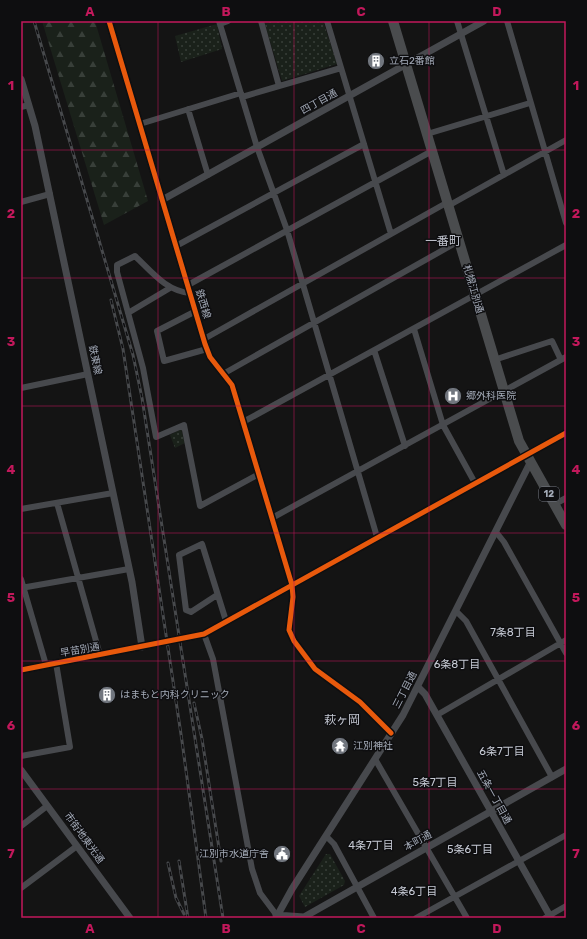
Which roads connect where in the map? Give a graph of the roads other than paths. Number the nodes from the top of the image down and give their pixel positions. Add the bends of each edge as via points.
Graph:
1 (109, 21) edge
2 (228, 21) edge
3 (261, 21) edge
4 (327, 21) edge
5 (392, 21) edge
6 (457, 21) edge
7 (484, 21) edge
8 (507, 21) edge
9 (219, 22) edge
10 (461, 34) junction
11 (406, 65) junction
12 (341, 68) junction
13 (21, 79) edge
14 (279, 86) junction
15 (241, 95) junction
16 (350, 96) junction
17 (530, 103) junction
18 (29, 105) junction
19 (21, 107) edge
20 (188, 109) junction
21 (486, 116) junction
22 (140, 124) junction
23 (427, 134) junction
24 (566, 140) edge
25 (364, 144) junction
26 (257, 147) junction
27 (432, 151) junction
28 (545, 152) junction
29 (208, 175) junction
30 (504, 175) junction
31 (375, 181) junction
32 (274, 193) junction
33 (50, 194) junction
34 (162, 200) junction
35 (21, 202) edge
36 (448, 204) junction
37 (566, 223) edge
38 (287, 230) junction
39 (391, 234) junction
40 (459, 241) junction
41 (566, 245) edge
42 (176, 246) junction
43 (302, 282) junction
44 (188, 285) junction
45 (170, 288) junction
46 (190, 293) junction
47 (474, 296) junction
48 (196, 311) junction
49 (128, 313) junction
50 (314, 322) junction
51 (414, 329) junction
52 (204, 338) junction
53 (207, 349) junction
54 (374, 350) junction
55 (563, 359) edge
56 (494, 360) junction
57 (88, 374) junction
58 (223, 374) junction
59 (330, 375) junction
60 (21, 388) edge
61 (503, 392) junction
62 (243, 422) junction
63 (443, 425) junction
64 (566, 433) edge
65 (405, 446) junction
66 (528, 459) junction
67 (358, 471) junction
68 (259, 474) junction
69 (475, 484) junction
70 (113, 493) junction
71 (566, 498) edge
72 (57, 503) junction
73 (555, 504) junction
74 (21, 509) edge
75 (272, 518) junction
76 (566, 525) edge
77 (496, 532) junction
78 (378, 538) junction
79 (129, 569) junction
80 (78, 578) junction
81 (21, 579) edge
82 (292, 585) junction
83 (22, 588) edge
84 (217, 595) junction
85 (456, 611) junction
86 (226, 621) junction
87 (204, 634) junction
88 (563, 642) edge
89 (142, 647) junction
90 (566, 653) edge
91 (100, 655) junction
92 (56, 663) junction
93 (46, 665) junction
94 (21, 670) edge
95 (498, 679) junction
96 (418, 687) junction
97 (437, 715) junction
98 (391, 733) junction
99 (21, 756) edge
100 (375, 759) junction
101 (566, 769) edge
102 (21, 770) edge
103 (552, 777) junction
104 (47, 806) junction
105 (491, 812) junction
106 (21, 826) edge
107 (566, 835) edge
108 (326, 836) junction
109 (77, 846) junction
110 (428, 848) junction
111 (519, 861) junction
112 (356, 887) junction
113 (21, 888) edge
114 (455, 896) junction
115 (566, 906) edge
116 (277, 917) edge
117 (549, 917) edge
118 (130, 918) edge
119 (374, 918) edge
120 (416, 918) edge
121 (467, 918) edge

1 - 22 street, 鉄西線
2 - 9 street
3 - 14 street
4 - 12 street
5 - 11 highway, 札幌江別通 / 12
6 - 10 street
7 - 10 street, 四丁目通
8 - 17 street
9 - 15 street
10 - 11 street, 四丁目通
10 - 21 street
11 - 16 street, 四丁目通
11 - 23 highway, 札幌江別通 / 12
12 - 14 street
12 - 16 street
13 - 18 street, 鉄東線
14 - 15 street
15 - 20 street
15 - 26 street
16 - 25 street
16 - 26 street, 四丁目通
17 - 21 street
17 - 28 street
18 - 19 street
18 - 33 street, 鉄東線
20 - 22 street
20 - 29 street
21 - 23 street
21 - 30 street
22 - 34 street, 鉄西線
23 - 27 highway, 札幌江別通 / 12
24 - 28 street
25 - 31 street
25 - 32 street
26 - 29 street, 四丁目通
26 - 32 street
27 - 31 street
27 - 36 highway, 札幌江別通 / 12
28 - 30 street
28 - 37 street
29 - 34 street, 四丁目通
30 - 36 street
31 - 38 street
31 - 39 street
32 - 38 street
32 - 42 street
33 - 35 street
33 - 57 street, 鉄東線
34 - 42 street, 鉄西線
36 - 39 street
36 - 40 highway, 札幌江別通 / 12
38 - 43 street
38 - 44 street
39 - 43 street
40 - 47 highway, 札幌江別通 / 12
40 - 50 street
41 - 47 street
42 - 44 street, 鉄西線
43 - 50 street
43 - 52 street
44 - 46 street, 鉄西線
45 - 46 street
45 - 49 street
45 - 49 street via 135,256 117,265
46 - 48 street, 鉄西線
47 - 51 street
47 - 56 highway, 札幌江別通 / 12
48 - 52 street, 鉄西線
48 - 53 street via 158,331 164,361
49 - 68 street via 143,368 156,437 184,425 200,506
50 - 58 street
50 - 59 street
51 - 54 street
51 - 63 street
52 - 53 street, 鉄西線
53 - 58 street, 鉄西線
54 - 59 street
54 - 65 street
55 - 56 street via 552,341
55 - 61 street
56 - 61 highway, 札幌江別通 / 12
57 - 60 street
57 - 70 street, 鉄東線
58 - 62 street, 鉄西線 via 232,386
59 - 62 street
59 - 67 street
61 - 63 street
61 - 66 highway, 札幌江別通 / 12 via 518,441
62 - 68 street, 鉄西線
63 - 65 street
63 - 69 street
64 - 66 street
65 - 67 street
66 - 69 street, 早苗別通
66 - 73 highway, 札幌江別通 / 12
66 - 77 street, 三丁目通
67 - 75 street
67 - 78 street
68 - 75 street, 鉄西線
69 - 78 street, 早苗別通
70 - 72 street
70 - 79 street, 鉄東線
71 - 73 street
72 - 74 street
72 - 80 street
73 - 76 highway, 札幌江別通 / 12
75 - 82 street, 鉄西線
77 - 85 street, 三丁目通
77 - 88 street
78 - 82 street, 早苗別通
79 - 80 street
79 - 89 street, 鉄東線
80 - 83 street
80 - 91 street
81 - 83 street
82 - 86 street, 早苗別通
82 - 98 street via 289,630 294,641 315,670 360,702
83 - 93 street
84 - 84 street via 202,544 179,555 186,610 191,612
84 - 86 street
85 - 95 street via 466,621
85 - 96 street, 三丁目通
86 - 87 street, 早苗別通
87 - 89 street, 早苗別通
87 - 116 street via 213,659 252,869 260,893
88 - 90 street
88 - 95 street
89 - 91 street, 早苗別通
91 - 92 street, 早苗別通
92 - 93 street, 早苗別通
92 - 99 street via 70,747
93 - 94 street, 早苗別通
95 - 97 street
95 - 103 street
96 - 97 street, 五条一丁目通
96 - 98 street, 三丁目通
97 - 105 street, 五条一丁目通
98 - 100 street, 三丁目通
100 - 108 street, 三丁目通
100 - 110 street
101 - 103 street, 本町通
102 - 104 street, 市街地東光通
103 - 105 street, 本町通
104 - 106 street
104 - 109 street, 市街地東光通
105 - 110 street, 本町通
105 - 111 street, 五条一丁目通
107 - 111 street
108 - 112 street via 334,844
108 - 116 street, 三丁目通
109 - 113 street
109 - 118 street, 市街地東光通
110 - 112 street, 本町通
110 - 114 street
111 - 114 street
111 - 117 street, 五条一丁目通
112 - 116 street, 本町通 via 304,917
112 - 119 street
114 - 120 street
114 - 121 street
115 - 117 street

